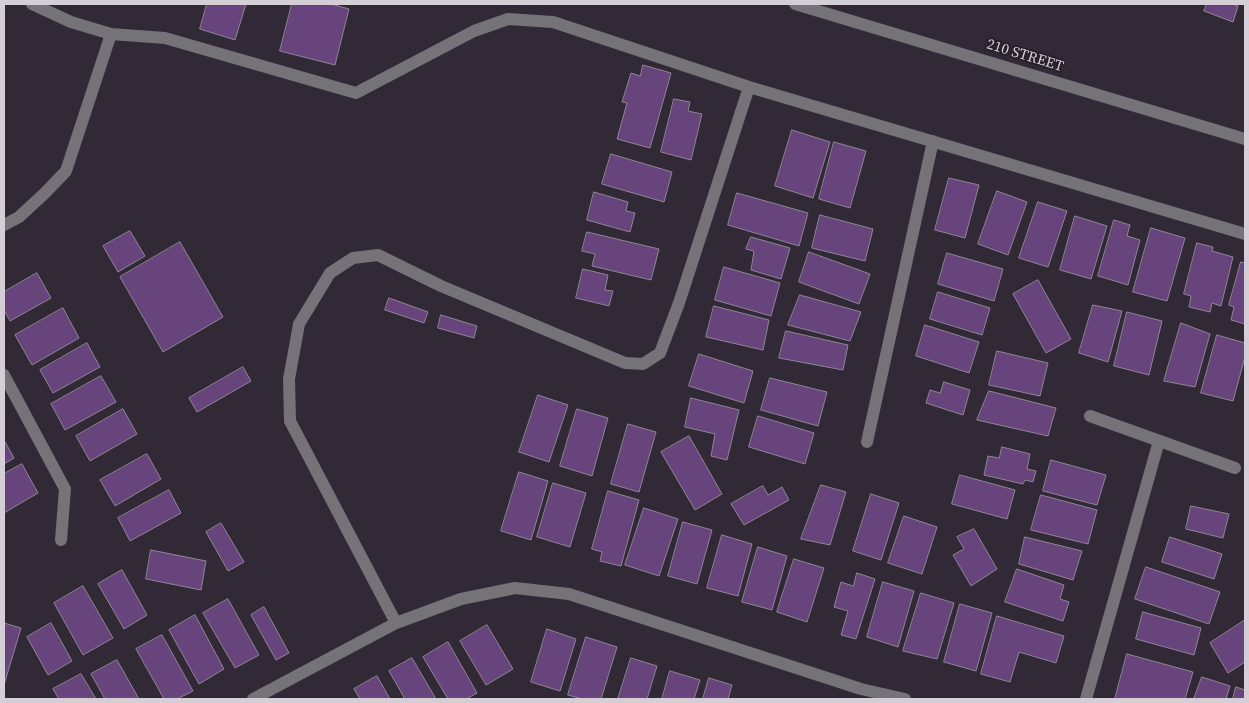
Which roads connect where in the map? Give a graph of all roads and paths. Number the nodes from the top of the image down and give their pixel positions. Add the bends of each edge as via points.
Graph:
1 (32, 4) edge
2 (795, 4) edge
3 (110, 34) junction
4 (749, 87) junction
5 (1245, 139) edge
6 (933, 141) junction
7 (4, 225) edge
8 (1245, 234) edge
9 (4, 375) edge
10 (1090, 416) dead end
11 (1159, 441) junction
12 (867, 442) dead end
13 (1235, 468) dead end
14 (62, 540) dead end
15 (396, 623) junction
16 (859, 694) edge
17 (253, 699) edge
18 (905, 699) edge
19 (1086, 699) edge

1 - 3 street via 71,22
2 - 5 street, 210 STREET
3 - 4 street via 165,38 356,93 474,31 508,19 552,22
3 - 7 street via 66,171 19,217
4 - 6 street
4 - 15 street via 660,353 643,364 625,363 441,286 378,254 353,258 330,273 299,324 290,379 290,420
6 - 8 street
6 - 12 street
9 - 14 street via 65,489
10 - 11 street
11 - 13 street
11 - 19 street
15 - 16 street via 462,599 515,588 569,594
15 - 17 street
16 - 18 street

